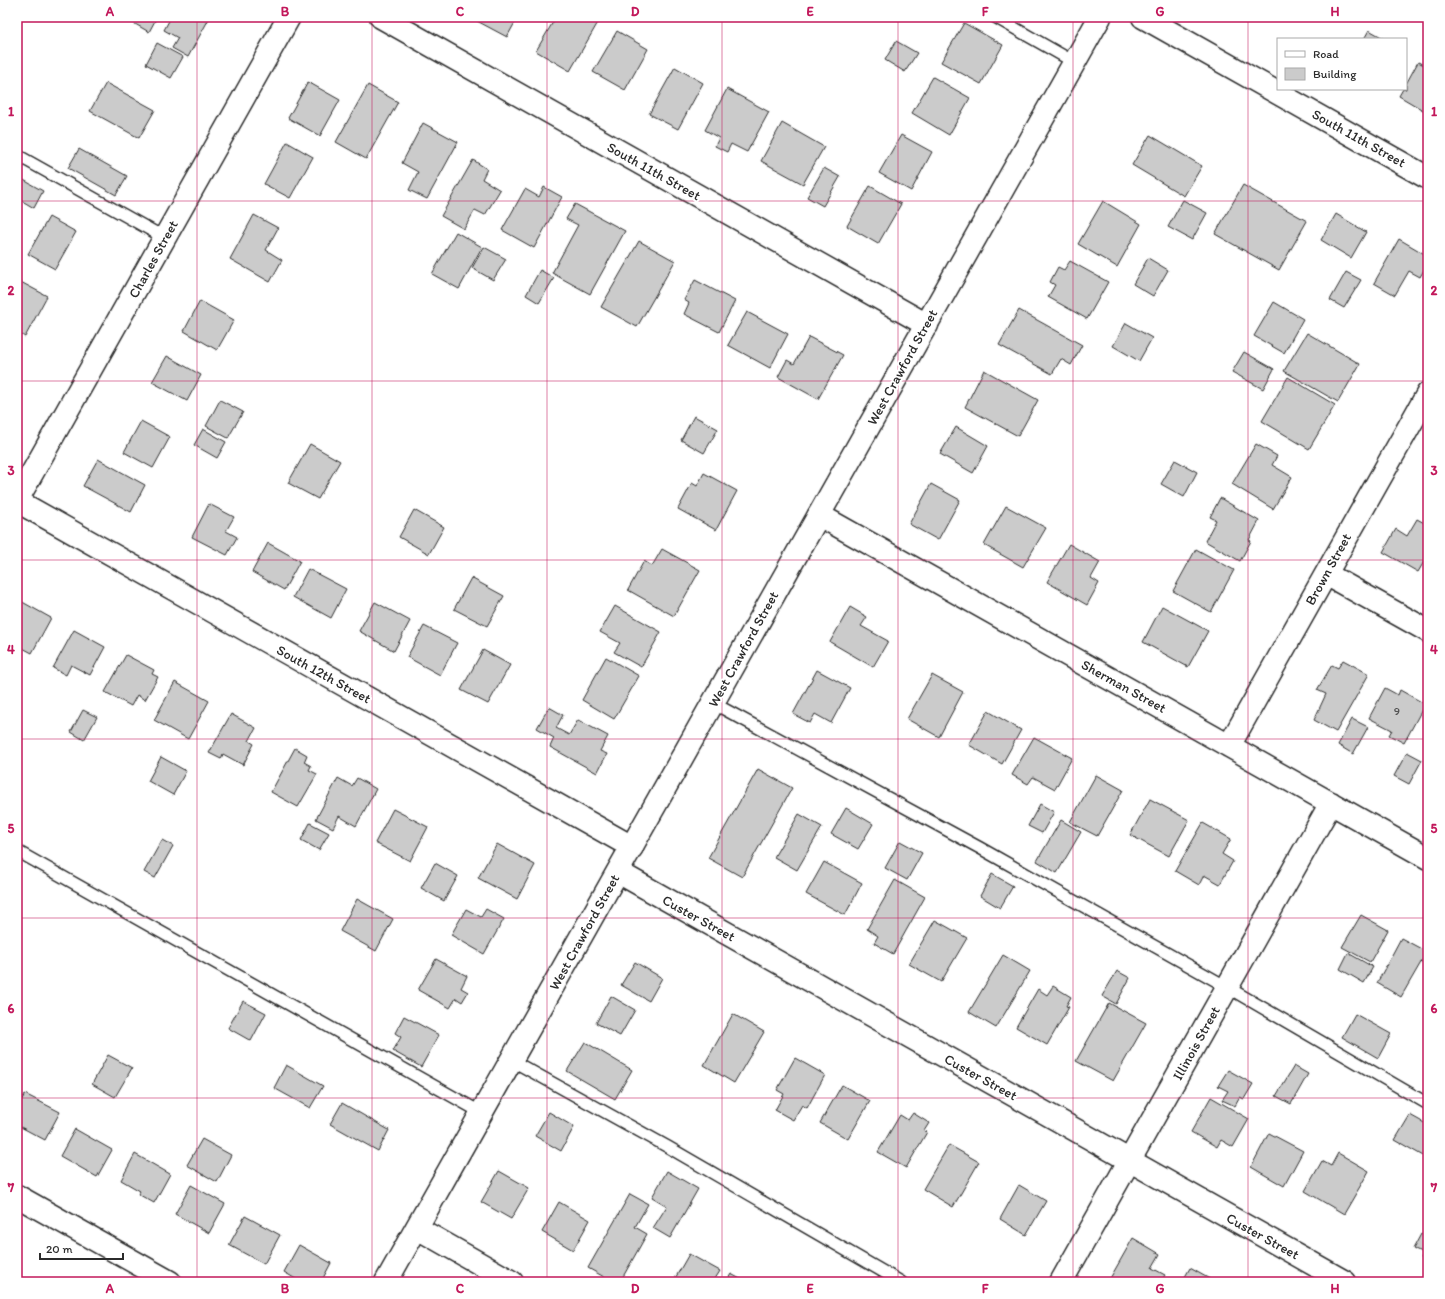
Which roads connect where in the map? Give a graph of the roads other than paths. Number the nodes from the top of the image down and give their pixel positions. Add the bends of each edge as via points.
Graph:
1 (289, 17) edge
2 (381, 17) edge
3 (995, 17) edge
4 (1100, 17) edge
5 (1143, 17) edge
6 (1074, 62) junction
7 (17, 155) edge
8 (1428, 178) edge
9 (165, 238) junction
10 (926, 324) junction
11 (1428, 393) edge
12 (17, 500) edge
13 (819, 514) junction
14 (1326, 574) junction
15 (1428, 631) edge
16 (713, 703) junction
17 (1229, 746) junction
18 (1331, 803) junction
19 (632, 847) junction
20 (17, 851) edge
21 (1428, 858) edge
22 (618, 872) junction
23 (1227, 987) junction
24 (511, 1060) junction
25 (1428, 1104) edge
26 (482, 1113) junction
27 (1129, 1161) junction
28 (17, 1196) edge
29 (417, 1228) junction
30 (170, 1282) edge
31 (386, 1282) edge
32 (512, 1282) edge
33 (901, 1282) edge
34 (1061, 1282) edge
35 (1345, 1282) edge

1 - 9 street, Charles Street
2 - 10 street, South 11th Street
3 - 6 lane
4 - 6 street, West Crawford Street
5 - 8 street, South 11th Street
6 - 10 street, West Crawford Street
7 - 9 lane
9 - 12 street, Charles Street
10 - 13 street, West Crawford Street
11 - 14 street, Brown Street
12 - 19 street, South 12th Street
13 - 16 street, West Crawford Street
13 - 17 street, Sherman Street
14 - 15 street
14 - 17 street, Brown Street
16 - 19 street, West Crawford Street
16 - 23 lane via 980,848
17 - 18 street, Sherman Street
18 - 21 street, Sherman Street
18 - 23 street, Illinois Street
19 - 22 street, West Crawford Street
20 - 26 lane
22 - 24 street, West Crawford Street
22 - 27 street, Custer Street
23 - 25 lane
23 - 27 street, Illinois Street
24 - 26 street, West Crawford Street
24 - 33 lane via 668,1147
26 - 29 street, West Crawford Street
27 - 34 street, Illinois Street
27 - 35 street, Custer Street
28 - 30 street
29 - 31 street, West Crawford Street
29 - 32 street

